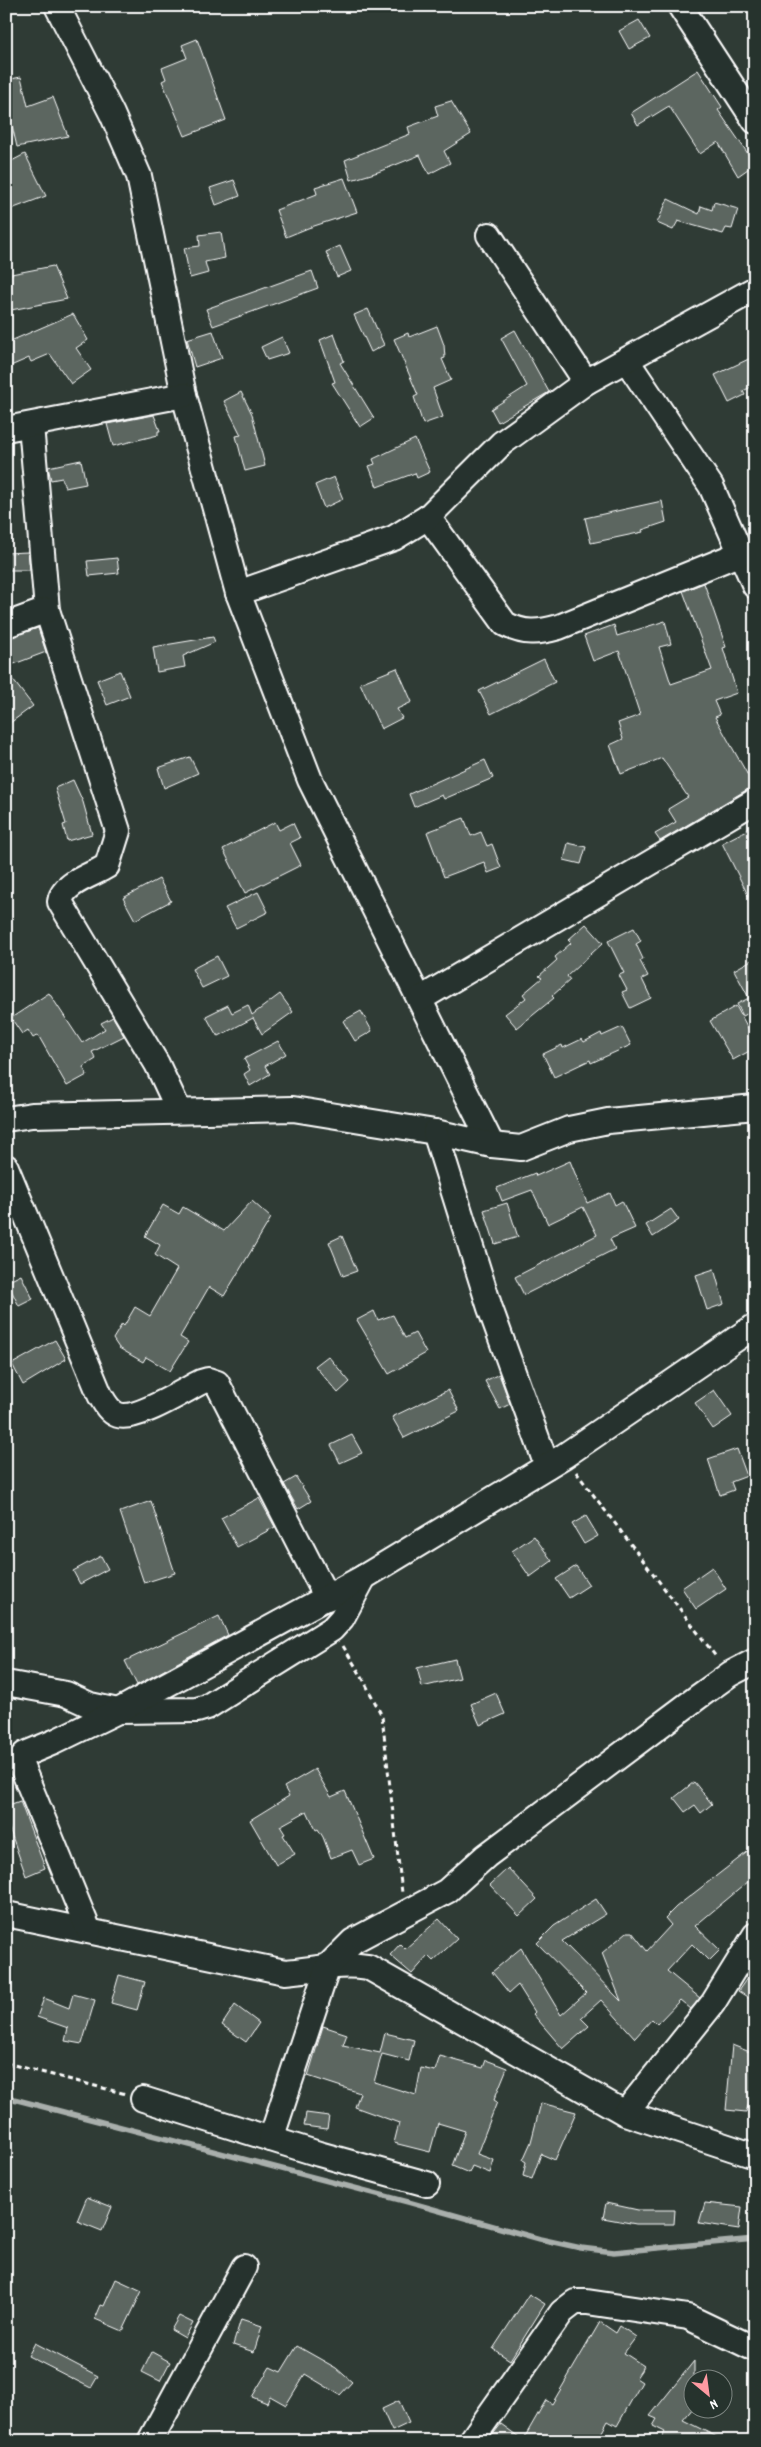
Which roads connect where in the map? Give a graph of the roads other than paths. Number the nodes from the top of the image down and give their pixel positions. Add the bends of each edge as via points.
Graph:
1 (57, 6) edge
2 (680, 6) edge
3 (755, 121) edge
4 (489, 235) dead end
5 (755, 289) edge
6 (627, 361) junction
7 (586, 382) junction
8 (184, 395) junction
9 (31, 425) junction
10 (6, 429) edge
11 (428, 517) junction
12 (741, 553) junction
13 (755, 586) edge
14 (238, 593) junction
15 (47, 610) junction
16 (6, 625) edge
17 (755, 801) edge
18 (420, 999) junction
19 (755, 1107) edge
20 (179, 1111) junction
21 (6, 1119) edge
22 (435, 1132) junction
23 (492, 1145) junction
24 (6, 1167) edge
25 (755, 1326) edge
26 (555, 1462) junction
27 (364, 1577) junction
28 (327, 1598) junction
29 (755, 1661) edge
30 (6, 1683) edge
31 (118, 1710) junction
32 (6, 1914) edge
33 (89, 1931) junction
34 (755, 1935) edge
35 (328, 1966) junction
36 (143, 2099) road end
37 (625, 2113) junction
38 (270, 2139) junction
39 (755, 2156) edge
40 (427, 2184) dead end
41 (244, 2266) dead end
42 (755, 2349) edge
43 (150, 2441) edge
44 (471, 2441) edge

1 - 8 street via 112,114 139,176
2 - 3 street
4 - 7 street
5 - 6 street
6 - 7 street
6 - 12 street via 704,474
7 - 11 street via 502,443
8 - 9 street
8 - 14 street
9 - 10 street
9 - 15 street
11 - 12 street via 505,624 528,633 559,627
11 - 14 street via 370,548
12 - 13 street
14 - 18 street via 310,780
15 - 16 street
15 - 20 street via 118,831 107,866 63,891 60,902 157,1064
17 - 18 street
18 - 23 street
19 - 23 street via 608,1121 569,1129 521,1148
20 - 21 street
20 - 22 street via 293,1109
22 - 23 street
22 - 26 street via 490,1308
24 - 28 street via 108,1408 116,1415 133,1415 200,1382 217,1383
25 - 26 street
26 - 27 street
27 - 28 street
27 - 31 street via 342,1618 332,1629 207,1707 183,1711
28 - 31 street
29 - 35 street via 730,1674 509,1838 447,1891 353,1941
30 - 31 street via 66,1694 90,1705
31 - 33 street via 54,1742 30,1750 21,1760
32 - 33 street
33 - 35 street via 285,1972
34 - 37 street via 713,2003
35 - 37 street via 368,1967
35 - 38 street
36 - 38 street
37 - 39 street
38 - 40 street
41 - 43 street
42 - 44 street via 688,2317 575,2302 562,2312

